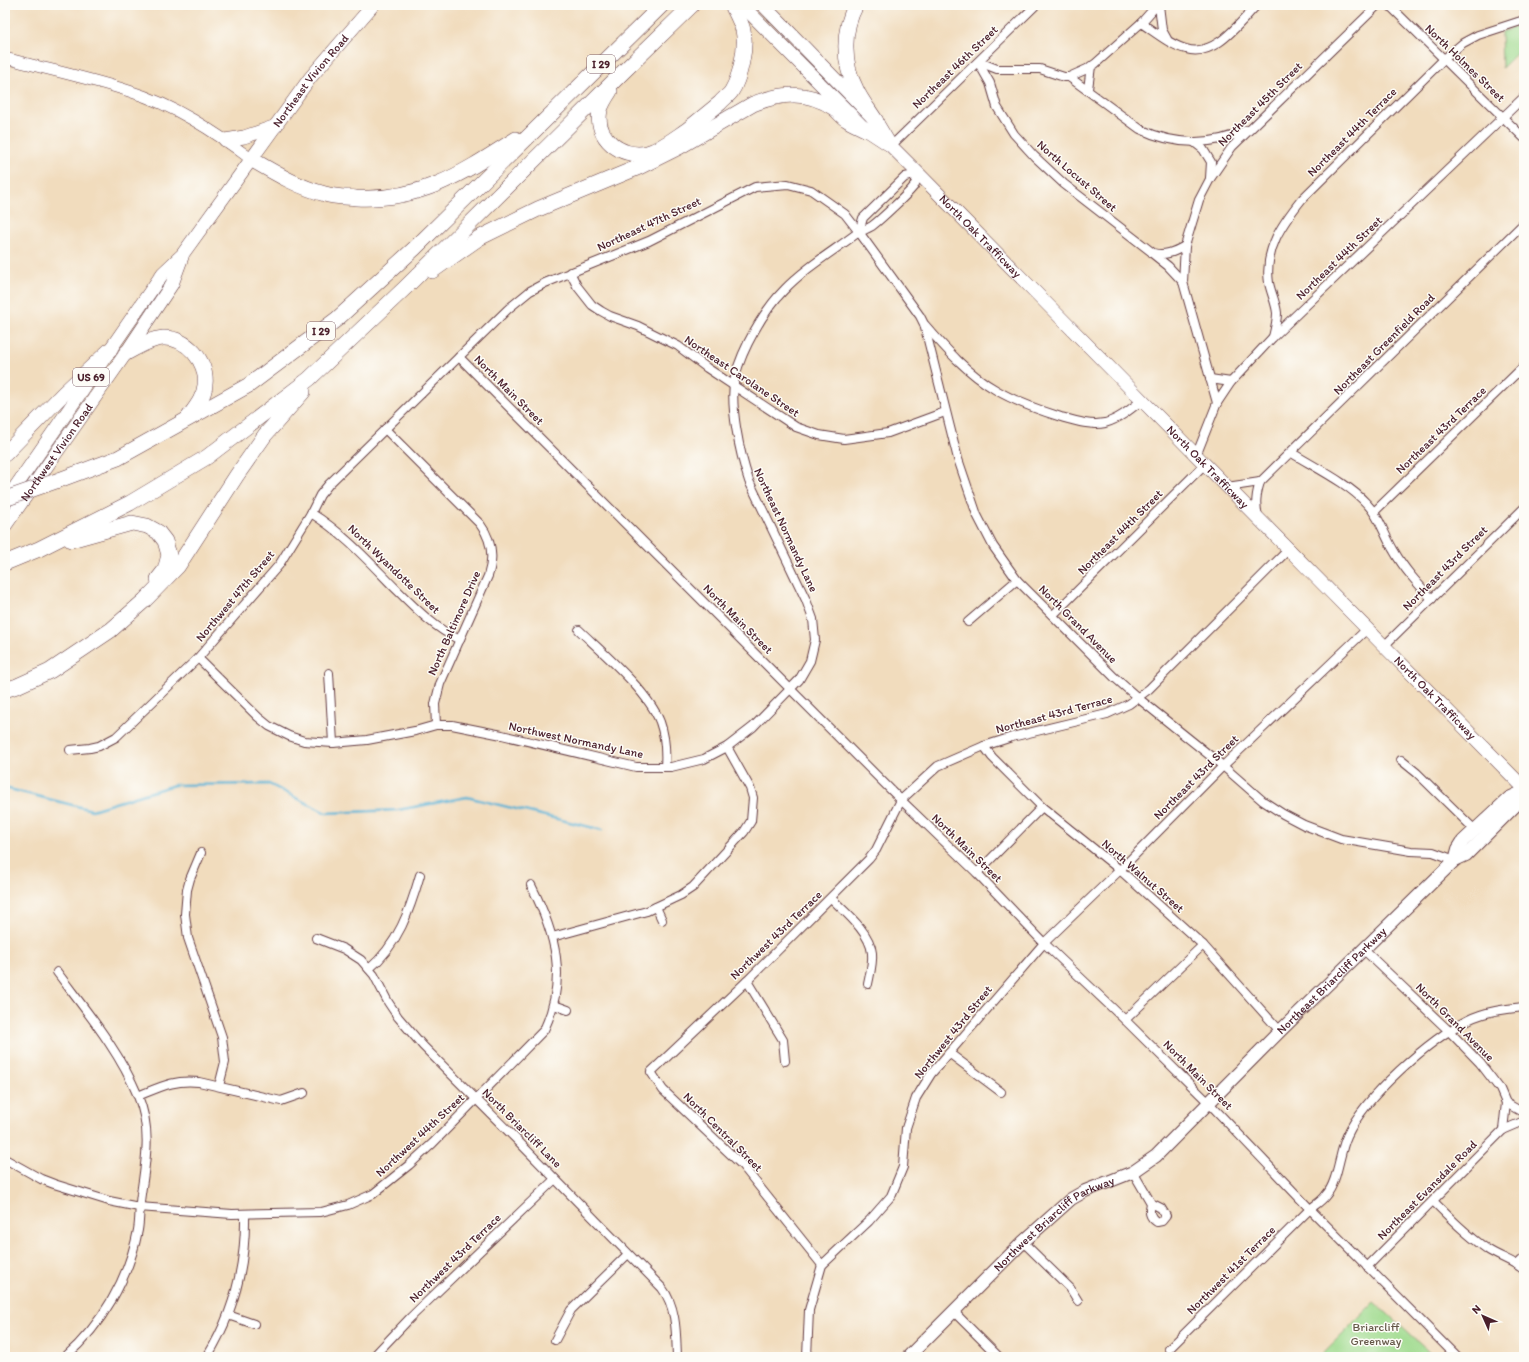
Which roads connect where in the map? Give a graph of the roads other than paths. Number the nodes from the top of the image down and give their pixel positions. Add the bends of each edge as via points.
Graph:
1 (373, 5) edge
2 (662, 5) edge
3 (692, 5) edge
4 (732, 5) edge
5 (742, 5) edge
6 (763, 5) edge
7 (856, 5) edge
8 (1036, 5) edge
9 (1158, 5) edge
10 (1257, 5) edge
11 (1378, 5) edge
12 (1389, 5) edge
13 (1524, 20) edge
14 (1141, 23) junction
15 (1167, 40) junction
16 (5, 58) edge
17 (1444, 59) junction
18 (978, 62) junction
19 (1091, 66) junction
20 (997, 69) junction
21 (623, 72) junction
22 (1069, 77) junction
23 (988, 79) junction
24 (1088, 90) junction
25 (1524, 97) edge
26 (1503, 117) junction
27 (540, 124) junction
28 (870, 125) junction
29 (276, 126) junction
30 (1252, 127) junction
31 (1524, 138) edge
32 (225, 140) junction
33 (1194, 142) junction
34 (892, 146) junction
35 (251, 159) junction
36 (919, 174) junction
37 (1210, 179) junction
38 (1524, 223) edge
39 (859, 232) junction
40 (1185, 246) junction
41 (1153, 253) junction
42 (182, 255) junction
43 (570, 272) junction
44 (1183, 282) junction
45 (406, 287) junction
46 (1277, 312) junction
47 (1293, 319) junction
48 (924, 324) junction
49 (1273, 337) junction
50 (345, 345) junction
51 (942, 345) junction
52 (110, 350) junction
53 (930, 352) junction
54 (126, 353) junction
55 (459, 357) junction
56 (1524, 366) edge
57 (736, 375) junction
58 (1210, 379) junction
59 (725, 380) junction
60 (1231, 382) junction
61 (734, 386) junction
62 (747, 394) junction
63 (734, 400) junction
64 (1142, 401) junction
65 (1217, 403) junction
66 (945, 412) junction
67 (186, 422) junction
68 (384, 429) junction
69 (1292, 453) junction
70 (5, 454) edge
71 (1200, 460) junction
72 (1260, 482) junction
73 (1227, 488) junction
74 (5, 499) edge
75 (5, 502) edge
76 (1524, 508) edge
77 (1374, 512) junction
78 (311, 513) junction
79 (1258, 519) junction
80 (5, 526) edge
81 (39, 549) junction
82 (1288, 550) junction
83 (5, 563) edge
84 (1018, 580) junction
85 (1432, 598) junction
86 (1053, 615) junction
87 (968, 622) dead end
88 (1367, 629) junction
89 (579, 630) dead end
90 (460, 640) junction
91 (1384, 646) junction
92 (198, 658) junction
93 (328, 673) dead end
94 (5, 683) edge
95 (791, 689) junction
96 (5, 690) edge
97 (1138, 698) junction
98 (436, 725) junction
99 (333, 743) junction
100 (984, 746) junction
101 (727, 747) junction
102 (70, 750) dead end
103 (1401, 760) dead end
104 (1223, 766) junction
105 (665, 767) junction
106 (1524, 791) edge
107 (901, 800) junction
108 (1042, 807) junction
109 (1475, 830) junction
110 (201, 853) dead end
111 (1456, 860) junction
112 (1120, 870) junction
113 (977, 873) junction
114 (420, 875) dead end
115 (531, 885) dead end
116 (831, 898) junction
117 (656, 907) junction
118 (662, 920) dead end
119 (316, 938) dead end
120 (552, 938) junction
121 (1044, 943) junction
122 (1203, 945) junction
123 (1364, 950) junction
124 (369, 968) junction
125 (57, 972) dead end
126 (747, 981) junction
127 (868, 984) dead end
128 (554, 1005) junction
129 (1524, 1007) edge
130 (568, 1010) dead end
131 (1125, 1020) junction
132 (1280, 1031) junction
133 (1449, 1031) junction
134 (949, 1053) junction
135 (785, 1061) dead end
136 (651, 1072) joint
137 (219, 1086) junction
138 (1001, 1092) dead end
139 (304, 1093) dead end
140 (138, 1096) junction
141 (476, 1100) junction
142 (1209, 1103) junction
143 (1506, 1103) junction
144 (1524, 1113) edge
145 (1524, 1121) edge
146 (1503, 1130) junction
147 (6, 1163) edge
148 (1133, 1172) junction
149 (556, 1179) junction
150 (1433, 1201) junction
151 (1151, 1203) dead end
152 (139, 1207) junction
153 (1310, 1209) junction
154 (245, 1214) junction
155 (1023, 1242) junction
156 (628, 1254) junction
157 (1524, 1258) edge
158 (1518, 1264) junction
159 (822, 1265) junction
160 (1367, 1267) junction
161 (1524, 1270) edge
162 (1078, 1300) dead end
163 (953, 1311) junction
164 (228, 1315) junction
165 (254, 1324) dead end
166 (555, 1340) dead end
167 (1169, 1349) dead end
168 (65, 1357) edge
169 (207, 1357) edge
170 (373, 1357) edge
171 (677, 1357) edge
172 (807, 1357) edge
173 (908, 1357) edge
174 (999, 1357) edge
175 (1457, 1357) edge

1 - 29 main road, Northeast Vivion Road / US 69 via 310,78
2 - 27 highway, I 29
3 - 21 highway, I 29
4 - 21 highway via 743,30 744,51 738,78 730,93 699,121 664,146 647,153 634,153 610,144 604,136 600,124 600,111
5 - 28 main road, North Oak Trafficway
6 - 28 main road, North Oak Trafficway
7 - 28 highway via 847,30 847,63
8 - 18 street, Northeast 46th Street
9 - 14 street
9 - 15 street via 1162,30
10 - 15 street via 1221,42 1212,47 1192,50 1181,48
11 - 30 street, Northeast 45th Street
12 - 17 street, North Holmes Street
13 - 17 street, Northeast 44th Terrace via 1478,35 1463,43
14 - 15 street
14 - 19 street
16 - 32 street via 130,91 173,109
17 - 26 street, North Holmes Street
17 - 46 street, Northeast 44th Terrace via 1302,199 1286,219 1270,250 1268,265 1269,282
18 - 20 street
18 - 23 street, North Locust Street
18 - 34 street, Northeast 46th Street
19 - 22 street
19 - 24 street
20 - 22 street via 1040,69
20 - 23 street
21 - 45 highway, I 29
22 - 24 street
23 - 41 street, North Locust Street via 997,107 1014,134 1034,156 1064,184
24 - 33 street via 1140,129 1168,139
25 - 26 street, Northeast 44th Street
26 - 31 street, North Holmes Street
26 - 47 street, Northeast 44th Street
27 - 35 highway via 449,179 414,192 392,196 363,198 326,195 295,184
27 - 67 highway, I 29 via 415,248 337,319 250,385
28 - 34 main road, North Oak Trafficway
28 - 45 highway via 846,119 835,109 808,96 783,96 753,104 639,167 538,209 479,238
29 - 32 main road via 244,137
29 - 35 main road, Northeast Vivion Road / US 69
30 - 33 street via 1235,136
30 - 37 street, Northeast 45th Street via 1226,155
32 - 35 street
33 - 37 street via 1211,162
34 - 36 main road, North Oak Trafficway
35 - 42 main road, Northwest Vivion Road / US 69
36 - 39 street, Northeast Normandy Lane via 913,187 872,226
36 - 39 street, Northeast Normandy Lane via 905,177 863,218
36 - 64 main road, North Oak Trafficway
37 - 40 street, Northeast 45th Street via 1199,200
38 - 69 street, Northeast Greenfield Road
39 - 43 street, Northeast 47th Street via 845,214 811,190 788,184 755,187 648,241
39 - 48 street, North Grand Avenue
39 - 57 street, Northeast Normandy Lane via 783,291 759,323
40 - 41 street via 1168,254
40 - 44 street, Northeast 45th Street
41 - 44 street, North Locust Street
42 - 52 main road, Northwest Vivion Road / US 69 via 163,273
42 - 54 main road, Northwest Vivion Road / US 69 via 172,284
43 - 55 street, Northeast 47th Street via 545,283 521,298
43 - 59 street, Northeast Carolane Street via 592,305 678,346
44 - 58 street, Northeast 45th Street
45 - 50 highway, I 29
46 - 47 street
46 - 49 street, Northeast 44th Terrace
47 - 49 street, Northeast 44th Street
48 - 51 street
48 - 53 street, North Grand Avenue
49 - 60 street, Northeast 44th Street
50 - 81 highway, I 29 via 309,379 207,457 130,503
50 - 96 highway via 265,434 178,566 111,630 50,671
51 - 53 street
51 - 64 street via 960,363 996,390 1029,406 1069,419 1091,424 1106,423
52 - 70 highway
52 - 75 main road, Northwest Vivion Road / US 69
53 - 66 street, North Grand Avenue
54 - 67 highway via 151,340 164,338 185,344 193,351 205,372 205,386 201,399
54 - 80 main road, Northwest Vivion Road / US 69
55 - 68 street, Northwest 47th Street
55 - 95 street, North Main Street
56 - 77 street, Northeast 43rd Terrace
57 - 59 street
57 - 61 street, Northeast Normandy Lane
58 - 60 street
58 - 65 street, Northeast 45th Street
59 - 61 street, Northeast Carolane Street
60 - 65 street, Northeast 44th Street
61 - 62 street, Northeast Carolane Street
61 - 63 street, Northeast Normandy Lane
62 - 63 street
62 - 66 street, Northeast Carolane Street via 796,427 838,439 888,433
63 - 95 street, Northeast Normandy Lane via 738,440 749,481 813,619 815,640 810,661
64 - 71 main road, North Oak Trafficway
65 - 71 street, Northeast 44th Street
66 - 84 street, North Grand Avenue via 977,515 993,546
67 - 74 highway, I 29, bridge via 118,458
68 - 78 street, Northwest 47th Street via 328,484
68 - 90 street, North Baltimore Drive via 476,519 490,543 490,571
69 - 72 street, Northeast Greenfield Road
69 - 77 street via 1354,491
71 - 73 main road, North Oak Trafficway
71 - 86 street, Northeast 44th Street
72 - 73 street
72 - 79 street via 1256,504
73 - 79 main road, North Oak Trafficway
76 - 85 street, Northeast 43rd Street
77 - 85 street via 1404,568
78 - 90 street, North Wyandotte Street via 346,538 417,610 445,633
78 - 92 street, Northwest 47th Street via 279,565
79 - 82 main road, North Oak Trafficway
81 - 83 highway, I 29
81 - 94 highway via 132,523 147,526 158,532 165,541 169,555 160,577 128,608 89,639 54,662
82 - 88 main road, North Oak Trafficway
82 - 97 street, Northeast 43rd Terrace
84 - 86 street, North Grand Avenue
84 - 87 street
85 - 91 street, Northeast 43rd Street
86 - 97 street, North Grand Avenue
88 - 91 main road, North Oak Trafficway
88 - 104 street, Northeast 43rd Street
89 - 105 street via 614,663 644,696 656,714 665,744
90 - 98 street, North Baltimore Drive via 437,694
91 - 106 main road, North Oak Trafficway
92 - 99 street, Northwest Normandy Lane via 269,726 304,741
92 - 102 street, Northwest 47th Street via 116,737 99,746
93 - 99 street
95 - 101 street, Northwest Normandy Lane via 753,727
95 - 107 street, North Main Street
97 - 100 street, Northeast 43rd Terrace via 1107,714
97 - 104 street, North Grand Avenue
98 - 99 street, Northwest Normandy Lane via 367,740
98 - 105 street, Northwest Normandy Lane via 452,725 636,767
100 - 107 street, Northeast 43rd Terrace via 938,766
100 - 108 street, North Walnut Street
101 - 105 street, Northwest Normandy Lane via 704,759
101 - 117 street via 750,788 753,804 749,826 693,887
103 - 109 street
104 - 111 street, North Grand Avenue via 1269,806 1310,828 1341,839 1411,851 1433,852
104 - 112 street, Northeast 43rd Street
106 - 109 main road, Northeast Briarcliff Parkway via 1509,798
106 - 111 main road, Northeast Briarcliff Parkway via 1516,805 1466,855
107 - 113 street, North Main Street
107 - 116 street, Northwest 43rd Terrace via 876,850
108 - 112 street, North Walnut Street
108 - 113 street
109 - 111 main road, Northeast Briarcliff Parkway via 1458,849
110 - 137 street via 187,890 185,919 188,938 222,1037 225,1062
111 - 123 main road, Northeast Briarcliff Parkway
112 - 121 street, Northeast 43rd Street
112 - 122 street, North Walnut Street
113 - 121 street, North Main Street
114 - 124 street via 411,908 394,940 383,956
115 - 120 street, Northwest 44th Street
116 - 126 street, Northwest 43rd Terrace
116 - 127 street via 867,937 872,951
117 - 118 street
117 - 120 street
119 - 124 street, North Briarcliff Lane via 353,954
120 - 128 street, Northwest 44th Street via 558,969
121 - 131 street, North Main Street
121 - 134 street, Northwest 43rd Street
122 - 131 street
122 - 132 street, North Walnut Street
123 - 132 main road, Northeast Briarcliff Parkway
123 - 133 street, North Grand Avenue
124 - 141 street, North Briarcliff Lane via 388,1002 410,1032
125 - 140 street via 116,1052
126 - 135 street via 783,1040
126 - 136 street, Northwest 43rd Terrace
128 - 130 street
128 - 141 street, Northwest 44th Street via 544,1030
129 - 133 street, Northwest 41st Terrace via 1494,1011 1469,1019
131 - 142 street, North Main Street
132 - 142 main road, Northeast Briarcliff Parkway
133 - 143 street, North Grand Avenue via 1480,1063 1500,1089
133 - 153 street, Northwest 41st Terrace via 1404,1066 1358,1118 1347,1134 1337,1172 1327,1194
134 - 138 street
134 - 159 street, Northwest 43rd Street via 931,1074 916,1098 906,1128 903,1167 892,1196
136 - 159 street, North Central Street via 663,1090 742,1165
137 - 139 street via 281,1101
137 - 140 street via 199,1082 176,1082
140 - 152 street via 146,1120 147,1152
141 - 149 street, North Briarcliff Lane
141 - 154 street, Northwest 44th Street via 415,1160 373,1194 348,1205 321,1212
142 - 148 main road, Northwest Briarcliff Parkway via 1156,1156
142 - 153 street, North Main Street
143 - 144 street
143 - 146 street
145 - 146 street
146 - 150 street, Northeast Evansdale Road
147 - 152 street, Northwest 44th Street via 54,1184 109,1201
148 - 151 street
148 - 155 main road, Northwest Briarcliff Parkway via 1071,1199
149 - 156 street, North Briarcliff Lane
149 - 170 street, Northwest 43rd Terrace via 411,1317
150 - 158 street via 1451,1220 1487,1249
150 - 160 street, Northeast Evansdale Road
152 - 154 street, Northwest 44th Street
152 - 168 street via 134,1246 115,1295 96,1324
153 - 160 street, North Main Street
153 - 167 street, Northwest 41st Terrace
154 - 164 street via 241,1269
155 - 162 street via 1070,1288
155 - 163 main road, Northwest Briarcliff Parkway
156 - 166 street via 571,1310
156 - 171 street, North Briarcliff Lane via 670,1299 676,1325
157 - 158 street
158 - 161 street
159 - 172 street via 809,1310
160 - 175 street, North Main Street
163 - 173 main road, Northwest Briarcliff Parkway
163 - 174 street
164 - 165 street
164 - 169 street

